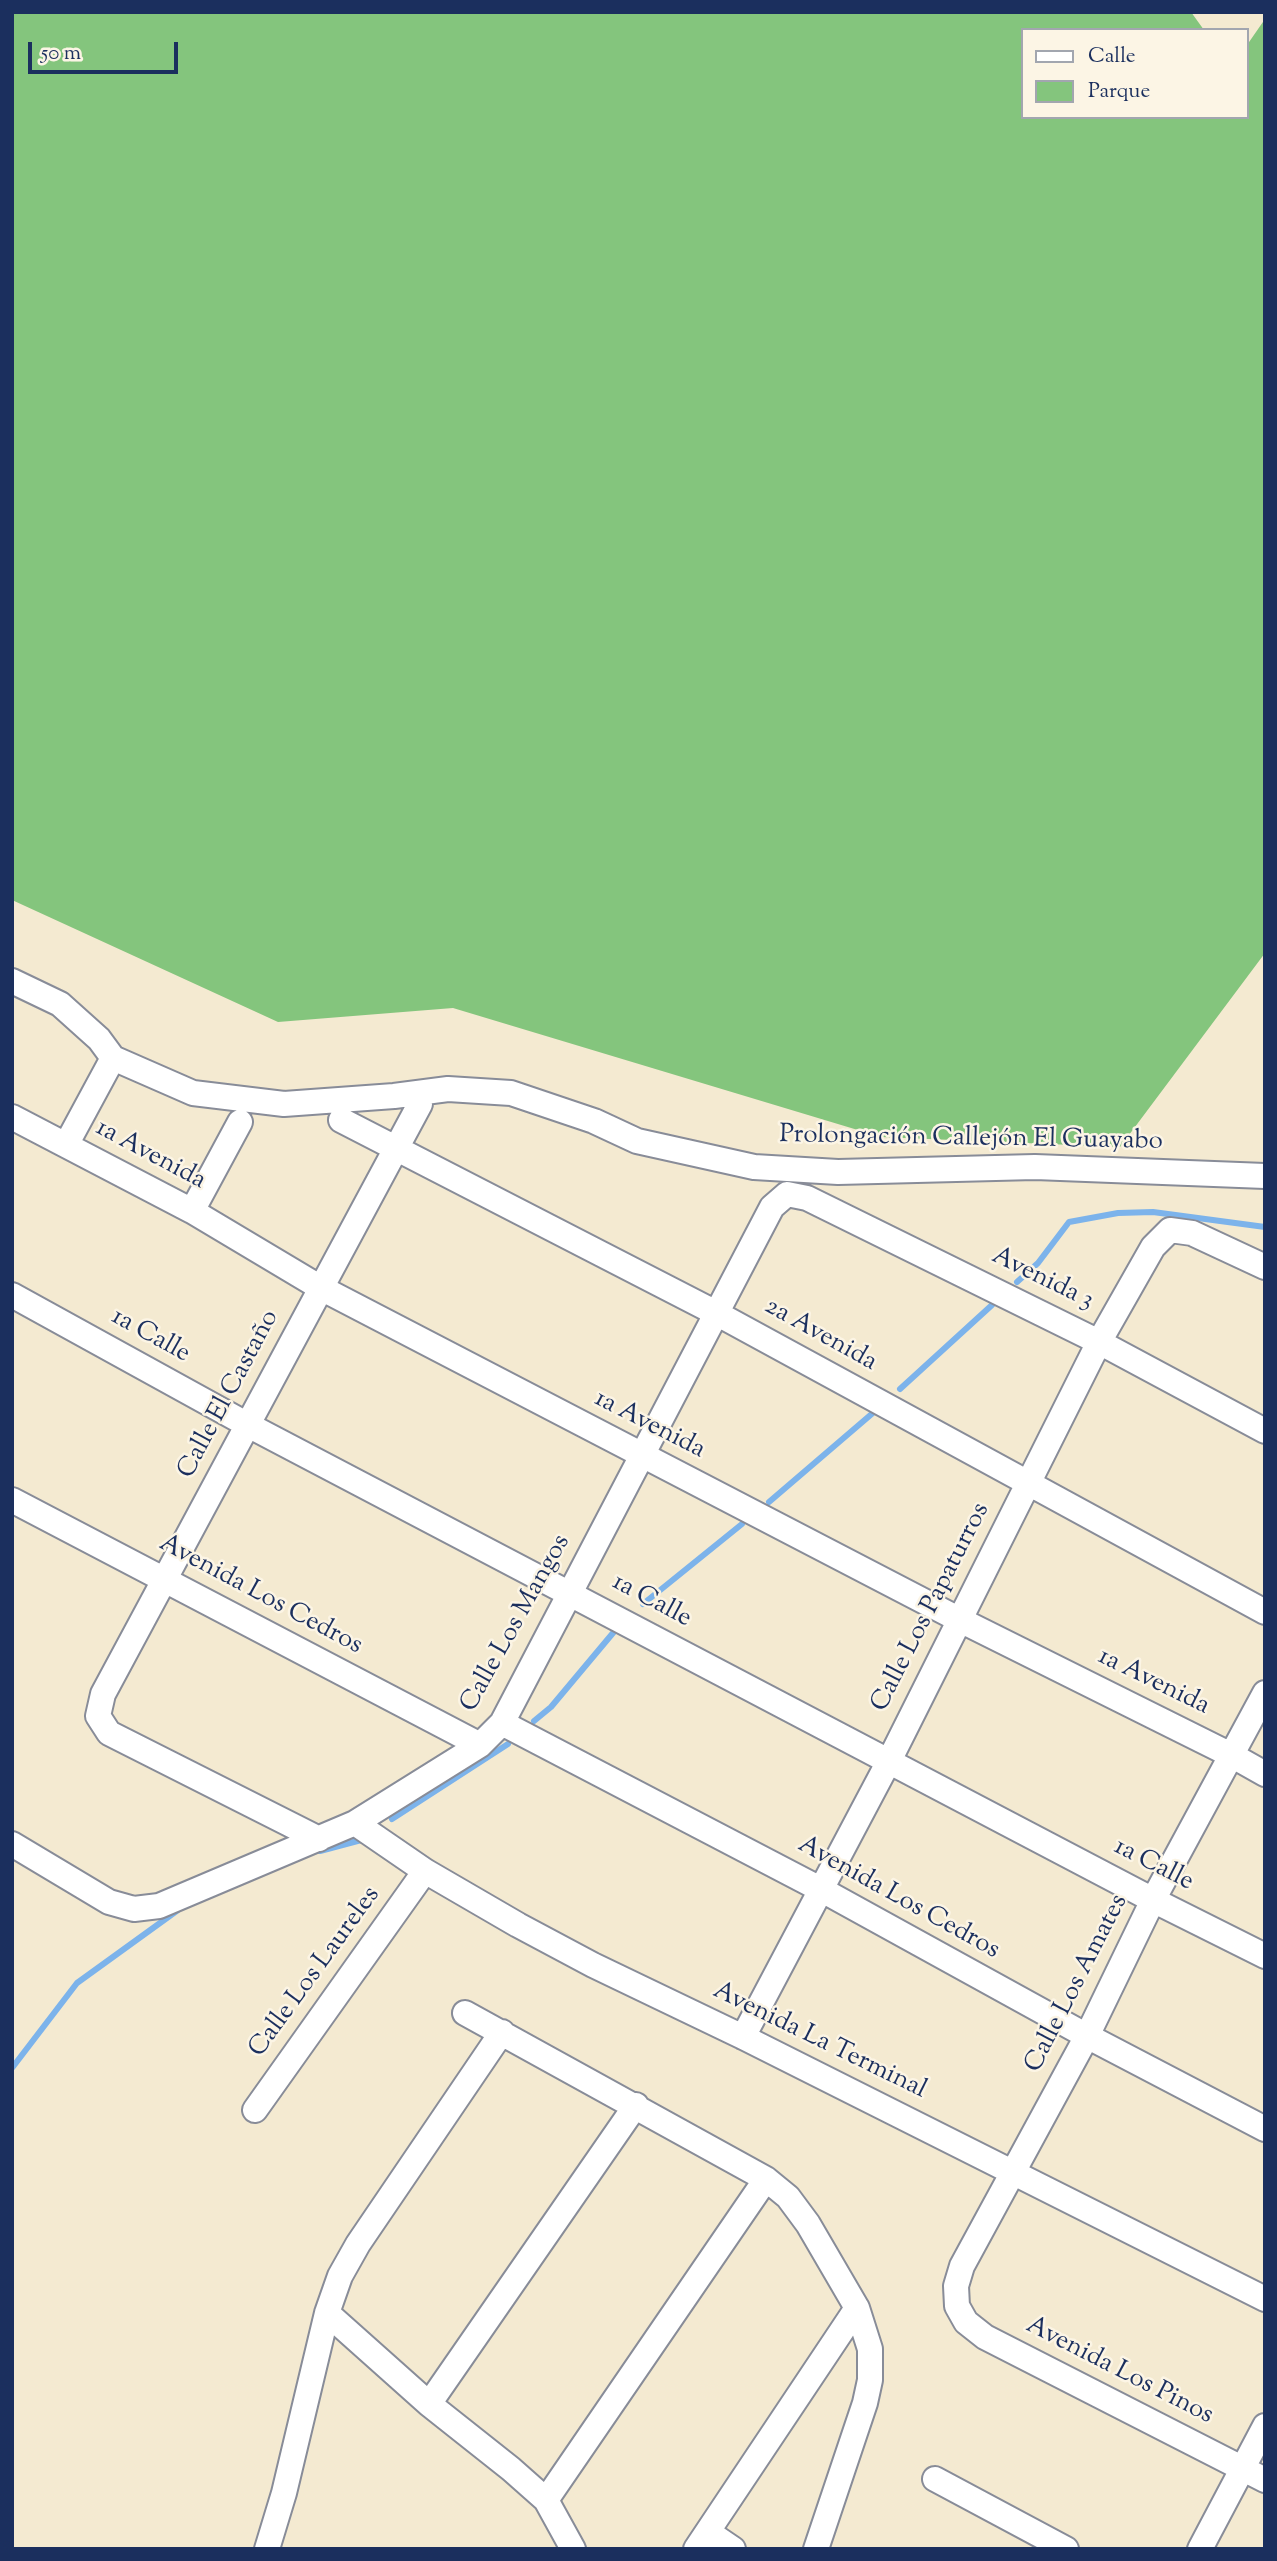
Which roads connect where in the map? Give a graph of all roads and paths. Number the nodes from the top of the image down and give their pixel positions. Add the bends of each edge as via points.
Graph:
1 (12, 981) edge
2 (113, 1058) junction
3 (420, 1104) dead end
4 (12, 1118) edge
5 (341, 1121) dead end
6 (240, 1122) dead end
7 (66, 1145) junction
8 (396, 1149) junction
9 (1265, 1176) edge
10 (787, 1194) joint
11 (192, 1211) junction
12 (1265, 1267) edge
13 (320, 1288) junction
14 (12, 1295) edge
15 (716, 1313) junction
16 (1099, 1342) junction
17 (248, 1426) junction
18 (1265, 1431) edge
19 (642, 1456) junction
20 (1028, 1484) junction
21 (12, 1500) edge
22 (166, 1580) junction
23 (571, 1593) junction
24 (1265, 1612) edge
25 (960, 1620) junction
26 (1265, 1693) edge
27 (502, 1723) junction
28 (480, 1745) junction
29 (1233, 1756) junction
30 (889, 1761) junction
31 (1265, 1774) edge
32 (355, 1823) junction
33 (319, 1839) junction
34 (12, 1844) edge
35 (425, 1871) junction
36 (822, 1890) junction
37 (1153, 1900) junction
38 (1265, 1956) edge
39 (465, 2012) dead end
40 (502, 2032) junction
41 (1087, 2036) junction
42 (743, 2037) junction
43 (636, 2105) junction
44 (255, 2110) dead end
45 (1265, 2129) edge
46 (1013, 2173) junction
47 (766, 2179) junction
48 (1265, 2299) edge
49 (957, 2305) joint
50 (857, 2308) junction
51 (327, 2313) junction
52 (429, 2404) junction
53 (1265, 2426) edge
54 (1243, 2468) junction
55 (935, 2479) dead end
56 (1265, 2480) edge
57 (546, 2500) junction
58 (702, 2540) edge
59 (267, 2549) edge
60 (573, 2549) edge
61 (733, 2549) edge
62 (816, 2549) edge
63 (1066, 2549) edge
64 (1200, 2549) edge

1 - 2 street, Prolongación Callejón El Guayabo via 60,1003
2 - 7 street
2 - 9 street, Prolongación Callejón El Guayabo via 193,1093 284,1104 448,1089 511,1093 637,1141 754,1167 838,1172 1035,1167
3 - 8 street, Calle El Castaño
4 - 7 street, 1a Avenida
5 - 8 street, 2a Avenida
6 - 11 street
7 - 11 street, 1a Avenida
8 - 13 street, Calle El Castaño
8 - 15 street, 2a Avenida
10 - 15 street, Calle Los Mangos via 772,1207
10 - 16 street, Avenida 3 via 807,1198
11 - 13 street, 1a Avenida
12 - 16 street, Calle Los Papaturros via 1192,1233 1170,1230 1153,1247
13 - 17 street, Calle El Castaño
13 - 19 street, 1a Avenida
14 - 17 street, 1a Calle
15 - 19 street, Calle Los Mangos
15 - 20 street, 2a Avenida
16 - 18 street, Avenida 3
16 - 20 street, Calle Los Papaturros
17 - 22 street, Calle El Castaño
17 - 23 street, 1a Calle
19 - 23 street, Calle Los Mangos
19 - 25 street, 1a Avenida
20 - 24 street, 2a Avenida
20 - 25 street, Calle Los Papaturros
21 - 22 street, Avenida Los Cedros
22 - 28 street, Avenida Los Cedros
22 - 33 street, Calle El Castaño via 103,1694 98,1716 109,1733
23 - 27 street, Calle Los Mangos
23 - 30 street, 1a Calle
25 - 29 street, 1a Avenida
25 - 30 street, Calle Los Papaturros
26 - 29 street, Calle Los Amates
27 - 28 street, Calle Los Mangos
27 - 36 street, Avenida Los Cedros
28 - 32 street, Calle Los Mangos
29 - 31 street, 1a Avenida
29 - 37 street, Calle Los Amates
30 - 36 street, Calle Los Papaturros
30 - 37 street, 1a Calle
32 - 33 street, Calle Los Mangos
32 - 35 street, Avenida La Terminal
33 - 34 street, Calle Los Mangos via 159,1906 134,1909 109,1902
35 - 42 street, Avenida La Terminal via 593,1965
35 - 44 street, Calle Los Laureles
36 - 41 street, Avenida Los Cedros
36 - 42 street, Calle Los Papaturros
37 - 38 street, 1a Calle
37 - 41 street, Calle Los Amates
39 - 40 street
40 - 43 street
40 - 51 street via 358,2244
41 - 45 street, Avenida Los Cedros
41 - 46 street, Calle Los Amates
42 - 46 street, Avenida La Terminal
43 - 47 street
43 - 52 street
46 - 48 street, Avenida La Terminal
46 - 49 street, Calle Los Amates via 962,2266
47 - 50 street via 788,2197 808,2224
47 - 57 street
49 - 54 street, Avenida Los Pinos via 966,2322 985,2337
50 - 58 street
50 - 62 street via 870,2349 870,2380
51 - 52 street
51 - 59 street
52 - 57 street
53 - 54 street
54 - 56 street, Avenida Los Pinos
54 - 64 street
55 - 63 street
57 - 60 street
58 - 61 street

